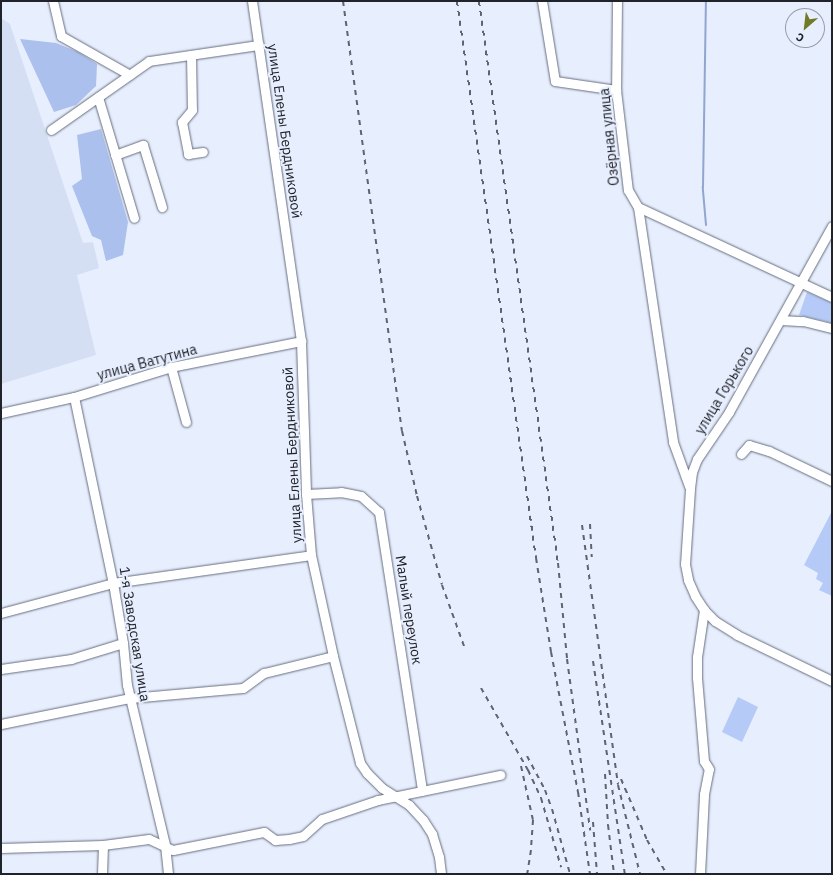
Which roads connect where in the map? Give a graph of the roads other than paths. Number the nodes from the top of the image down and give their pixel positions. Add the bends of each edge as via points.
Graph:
1 (53, 1) edge
2 (252, 1) edge
3 (542, 1) edge
4 (617, 1) edge
5 (259, 45) junction
6 (191, 55) junction
7 (130, 74) junction
8 (616, 90) junction
9 (98, 96) junction
10 (51, 130) dead end
11 (203, 152) dead end
12 (115, 155) junction
13 (162, 207) dead end
14 (638, 207) junction
15 (134, 218) dead end
16 (832, 226) edge
17 (801, 283) junction
18 (832, 297) edge
19 (781, 320) junction
20 (832, 328) edge
21 (301, 341) junction
22 (171, 368) junction
23 (74, 397) junction
24 (1, 413) edge
25 (186, 422) dead end
26 (741, 454) dead end
27 (832, 481) edge
28 (690, 489) junction
29 (306, 494) junction
30 (311, 555) junction
31 (113, 583) junction
32 (704, 610) junction
33 (1, 613) edge
34 (123, 643) junction
35 (333, 656) junction
36 (1, 669) edge
37 (832, 681) edge
38 (130, 698) junction
39 (1, 724) edge
40 (500, 774) dead end
41 (422, 791) junction
42 (396, 796) junction
43 (103, 845) junction
44 (165, 845) junction
45 (1, 848) edge
46 (102, 874) edge
47 (168, 874) edge
48 (441, 874) edge
49 (700, 874) edge

1 - 7 street via 60,36
2 - 5 street, улица Елены Бердниковой
3 - 8 street via 555,81
4 - 8 street, Озёрная улица
5 - 6 street
5 - 21 street, улица Елены Бердниковой
6 - 7 street via 149,61
6 - 11 street via 192,110 182,122 188,154
7 - 9 street
8 - 14 street, Озёрная улица via 628,190
9 - 10 street
9 - 12 street
12 - 13 street via 143,145
12 - 15 street
14 - 17 street
14 - 28 street via 673,442
16 - 17 street, улица Горького
17 - 18 street
17 - 19 street, улица Горького
19 - 20 street via 803,321
19 - 28 street, улица Горького via 730,412 697,459
21 - 22 street, улица Ватутина
21 - 29 street, улица Елены Бердниковой
22 - 23 street, улица Ватутина
22 - 25 street
23 - 24 street, улица Ватутина
23 - 31 street, 1-я Заводская улица
26 - 27 street via 749,445 769,451
28 - 32 street, улица Горького via 685,564 688,580
29 - 30 street, улица Елены Бердниковой
29 - 41 street, Малый переулок via 341,492 361,496 379,512
30 - 31 street
30 - 35 street, улица Елены Бердниковой
31 - 33 street
31 - 34 street, 1-я Заводская улица
32 - 37 street, улица Горького via 715,621 737,635
32 - 49 street via 696,678 704,761 709,768 704,794
34 - 36 street via 71,659
34 - 38 street, 1-я Заводская улица
35 - 38 street via 264,673 243,688
35 - 42 street, улица Елены Бердниковой via 360,763 367,773
38 - 39 street
38 - 44 street, 1-я Заводская улица
40 - 41 street
41 - 42 street
42 - 44 street via 322,819 303,836 289,839 275,840 264,832 173,850
42 - 48 street, улица Елены Бердниковой via 409,805 432,834
43 - 44 street via 149,839
43 - 45 street
43 - 46 street
44 - 47 street, 1-я Заводская улица

